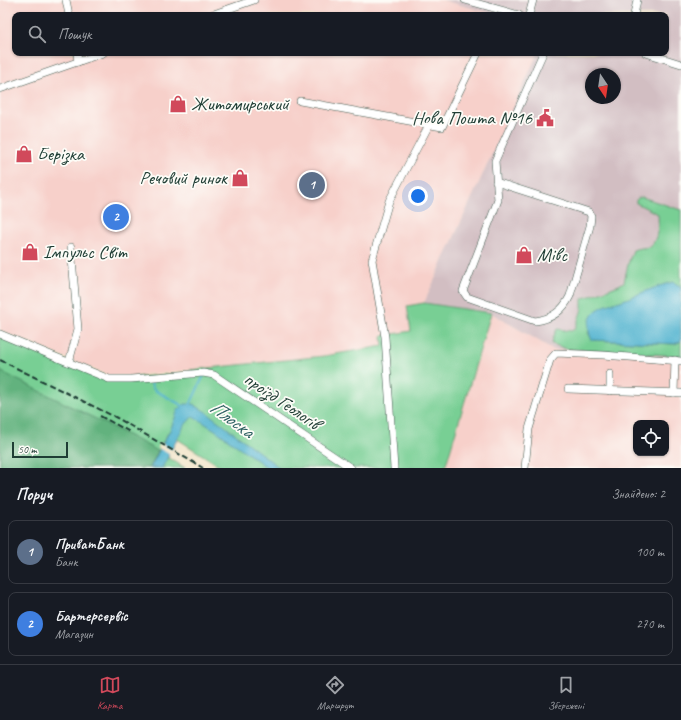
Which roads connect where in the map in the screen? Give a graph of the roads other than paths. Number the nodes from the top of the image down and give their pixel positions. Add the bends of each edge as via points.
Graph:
1 (66, 0) edge
2 (254, 0) edge
3 (465, 0) edge
4 (533, 0) edge
5 (638, 0) edge
6 (69, 12) edge
7 (220, 12) edge
8 (498, 12) edge
9 (530, 12) edge
10 (635, 12) edge
11 (77, 56) edge
12 (95, 56) edge
13 (477, 56) edge
14 (542, 56) edge
15 (656, 56) edge
16 (78, 62) junction
17 (681, 64) edge
18 (0, 89) edge
19 (300, 101) dead end
20 (429, 125) junction
21 (496, 182) junction
22 (71, 247) dead end
23 (0, 334) edge
24 (678, 361) edge
25 (69, 362) junction
26 (610, 374) dead end
27 (568, 389) dead end
28 (610, 391) junction
29 (678, 393) edge
30 (350, 468) edge
31 (394, 468) edge
32 (525, 468) edge

1 - 6 street
2 - 7 street
3 - 8 street
4 - 9 street
5 - 10 street
11 - 16 street
12 - 16 street
13 - 20 street via 442,127
14 - 21 street via 495,161
15 - 17 street
16 - 18 street
19 - 20 street
20 - 31 street via 389,200 372,260 385,337
21 - 21 street via 589,212 591,216 570,296 567,304 555,316 535,321 464,294 498,200
22 - 25 street via 78,329
23 - 25 street, проїзд Геологів
24 - 29 street
24 - 32 street via 556,353 550,360 530,429
25 - 30 street, проїзд Геологів via 109,379 131,380 203,372 214,375
26 - 28 street
27 - 28 street
28 - 29 street

